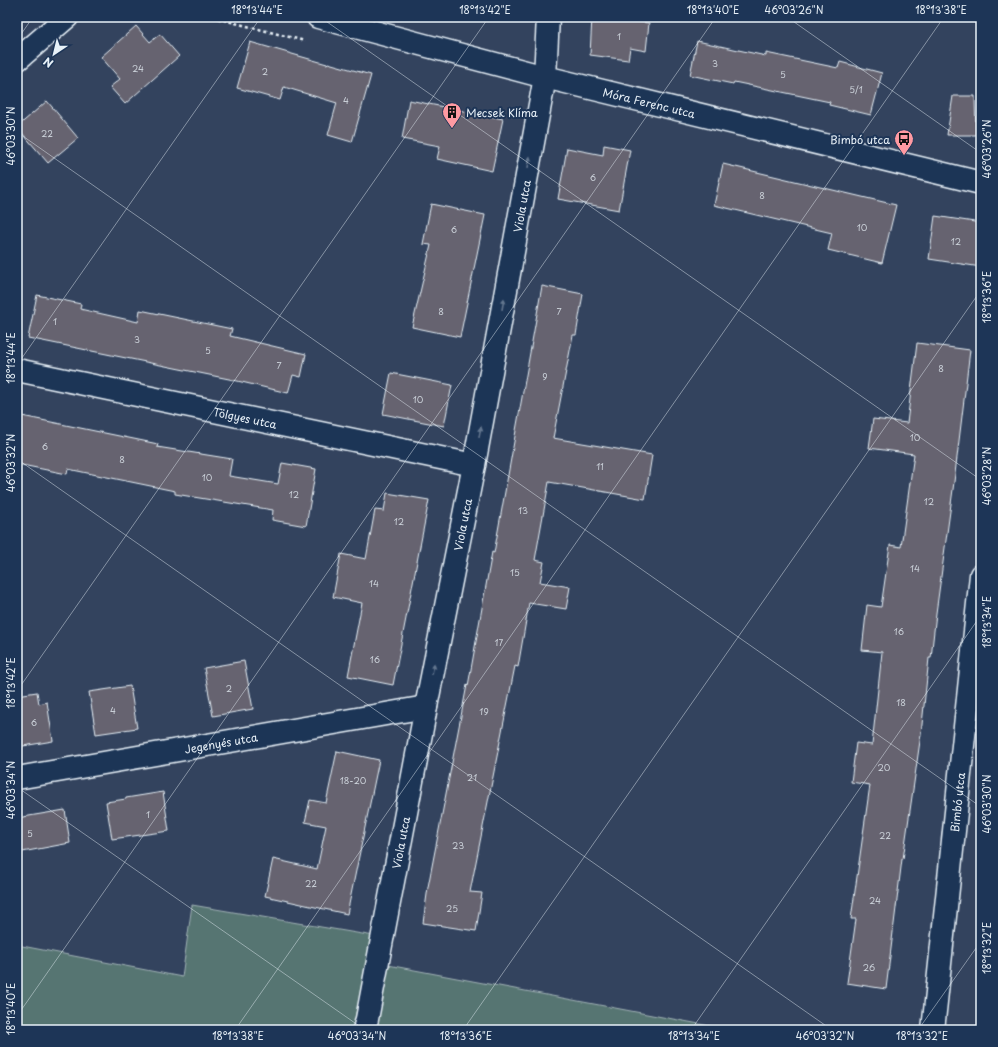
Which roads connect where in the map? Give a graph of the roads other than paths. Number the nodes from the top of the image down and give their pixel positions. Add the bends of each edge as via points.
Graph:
1 (67, 17) edge
2 (318, 17) edge
3 (548, 17) edge
4 (17, 60) edge
5 (545, 77) junction
6 (981, 183) edge
7 (17, 370) edge
8 (474, 464) junction
9 (981, 575) edge
10 (426, 707) junction
11 (17, 778) edge
12 (364, 1030) edge
13 (933, 1030) edge

1 - 4 street
2 - 5 street, Móra Ferenc utca
3 - 5 street, Viola utca
5 - 6 street, Móra Ferenc utca
8 -> 5 street, Viola utca
7 - 8 street, Tölgyes utca
10 -> 8 street, Viola utca
9 - 13 street, Bimbó utca
10 - 11 street, Jegenyés utca
10 - 12 street, Viola utca

